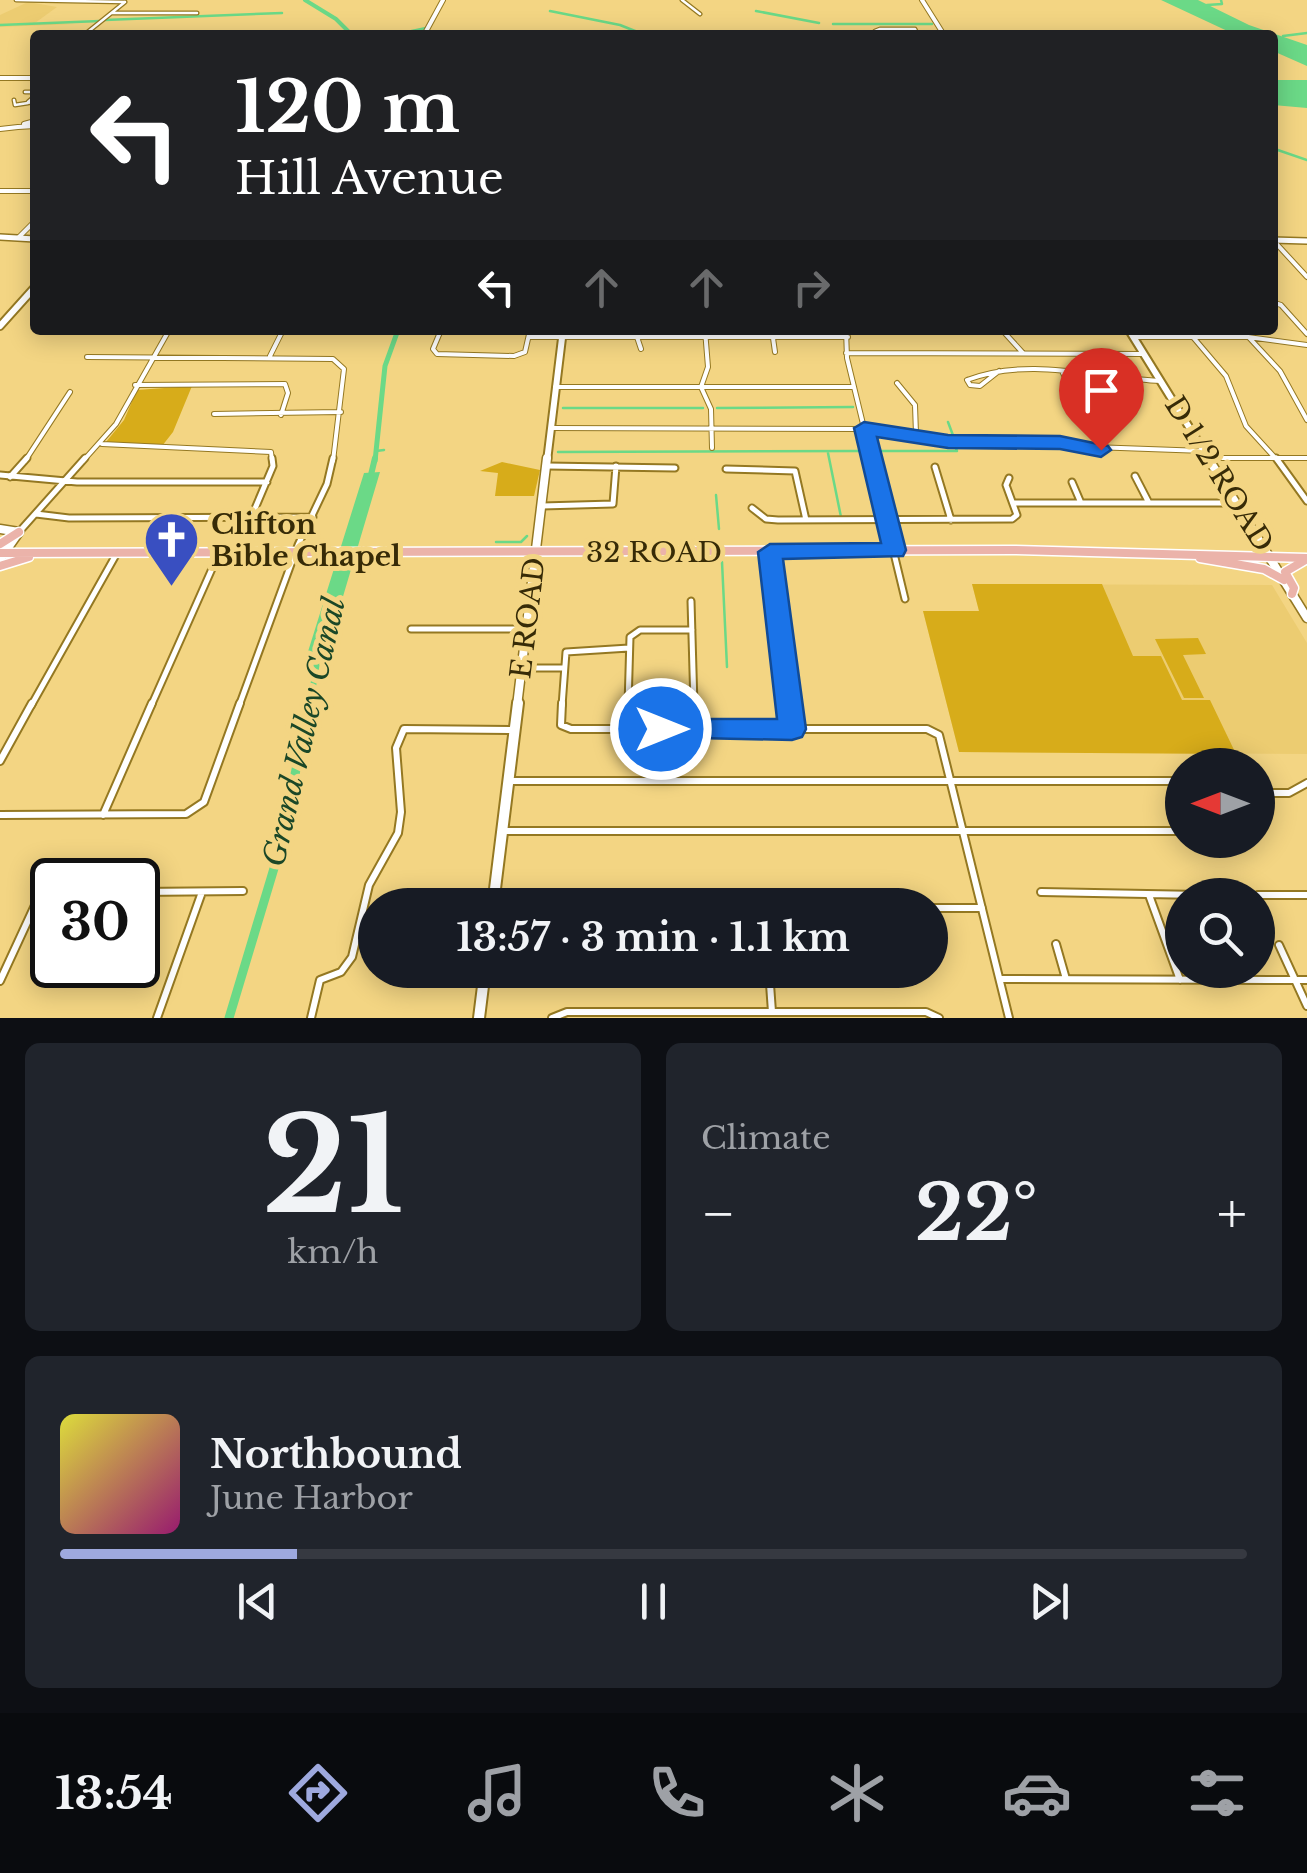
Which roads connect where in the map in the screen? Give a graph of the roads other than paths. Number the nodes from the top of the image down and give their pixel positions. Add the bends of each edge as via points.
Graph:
1 (16, 0) edge
2 (443, 0) edge
3 (682, 0) edge
4 (922, 0) edge
5 (125, 1) edge
6 (113, 13) junction
7 (197, 13) dead end
8 (700, 14) dead end
9 (91, 30) edge
10 (427, 30) edge
11 (878, 30) edge
12 (916, 30) edge
13 (941, 30) edge
14 (30, 77) edge
15 (0, 78) edge
16 (25, 92) dead end
17 (30, 93) edge
18 (30, 100) edge
19 (28, 102) joint
20 (8, 106) dead end
21 (24, 124) dead end
22 (30, 124) edge
23 (30, 125) edge
24 (0, 129) edge
25 (0, 191) edge
26 (8, 191) junction
27 (30, 191) edge
28 (0, 198) edge
29 (30, 225) edge
30 (0, 237) edge
31 (19, 237) junction
32 (30, 238) edge
33 (1278, 240) edge
34 (1307, 241) edge
35 (1278, 246) edge
36 (1307, 278) edge
37 (30, 293) edge
38 (1278, 304) edge
39 (0, 326) edge
40 (1307, 334) edge
41 (167, 335) edge
42 (280, 335) edge
43 (439, 335) edge
44 (530, 335) edge
45 (563, 335) edge
46 (588, 335) edge
47 (682, 335) edge
48 (705, 335) edge
49 (722, 335) edge
50 (1007, 335) edge
51 (1132, 335) edge
52 (1151, 335) edge
53 (1246, 335) edge
54 (637, 337) junction
55 (848, 337) joint
56 (1192, 337) junction
57 (773, 338) junction
58 (1248, 338) junction
59 (1307, 345) edge
60 (642, 350) dead end
61 (776, 352) dead end
62 (846, 353) junction
63 (1023, 353) junction
64 (1144, 354) junction
65 (473, 355) junction
66 (270, 356) junction
67 (87, 357) dead end
68 (152, 358) junction
69 (470, 366) dead end
70 (1000, 371) junction
71 (1062, 371) junction
72 (1116, 379) junction
73 (1160, 380) junction
74 (897, 383) dead end
75 (134, 386) junction
76 (555, 387) junction
77 (702, 387) junction
78 (854, 387) junction
79 (1072, 390) dead end
80 (70, 392) dead end
81 (1123, 392) dead end
82 (341, 412) junction
83 (214, 414) dead end
84 (282, 414) junction
85 (1307, 420) edge
86 (551, 428) junction
87 (864, 428) junction
88 (712, 429) junction
89 (916, 434) junction
90 (100, 444) junction
91 (712, 448) dead end
92 (1207, 454) junction
93 (1277, 458) junction
94 (1307, 458) edge
95 (546, 466) junction
96 (616, 466) junction
97 (935, 466) dead end
98 (674, 468) dead end
99 (726, 468) dead end
100 (0, 475) edge
101 (1135, 476) dead end
102 (10, 477) junction
103 (1009, 478) dead end
104 (68, 482) junction
105 (267, 482) junction
106 (1072, 482) dead end
107 (1307, 501) edge
108 (1013, 502) junction
109 (1082, 502) junction
110 (1150, 502) junction
111 (1238, 502) junction
112 (542, 506) junction
113 (752, 508) dead end
114 (36, 514) junction
115 (313, 517) junction
116 (252, 518) junction
117 (806, 520) junction
118 (887, 520) junction
119 (952, 520) junction
120 (0, 529) edge
121 (18, 532) junction
122 (894, 550) junction
123 (770, 552) junction
124 (536, 553) junction
125 (117, 554) junction
126 (219, 554) junction
127 (294, 554) junction
128 (1191, 554) junction
129 (1, 555) edge
130 (1271, 557) junction
131 (1307, 558) edge
132 (1284, 580) junction
133 (1292, 594) junction
134 (904, 599) dead end
135 (691, 601) dead end
136 (1307, 618) edge
137 (411, 629) dead end
138 (527, 629) junction
139 (692, 630) junction
140 (629, 648) junction
141 (522, 668) junction
142 (562, 668) junction
143 (696, 729) junction
144 (792, 729) junction
145 (514, 730) junction
146 (627, 730) junction
147 (0, 761) edge
148 (508, 780) junction
149 (951, 780) junction
150 (1165, 780) edge
151 (1307, 783) edge
152 (1275, 792) edge
153 (0, 815) edge
154 (103, 815) junction
155 (502, 830) junction
156 (963, 830) junction
157 (1165, 830) edge
158 (369, 888) edge
159 (495, 888) edge
160 (160, 892) edge
161 (202, 892) junction
162 (242, 892) dead end
163 (1042, 892) dead end
164 (1149, 895) junction
165 (1165, 895) edge
166 (1275, 895) edge
167 (1307, 895) edge
168 (948, 908) edge
169 (982, 908) junction
170 (30, 916) edge
171 (358, 935) edge
172 (1165, 939) edge
173 (1056, 944) dead end
174 (1278, 945) dead end
175 (1000, 979) junction
176 (1066, 979) junction
177 (1165, 980) edge
178 (1275, 980) edge
179 (1294, 980) junction
180 (1307, 980) edge
181 (0, 981) edge
182 (483, 988) edge
183 (770, 988) edge
184 (1307, 1006) edge
185 (772, 1012) junction
186 (158, 1018) edge
187 (311, 1018) edge
188 (479, 1018) edge
189 (552, 1018) edge
190 (939, 1018) edge
191 (1009, 1018) edge

1 - 5 street
2 - 10 street
3 - 8 street
4 - 13 street
5 - 6 street
6 - 7 street
6 - 9 street
11 - 12 street
14 - 15 street
16 - 17 street
18 - 19 street
19 - 20 street
21 - 22 street
23 - 24 street
25 - 26 street
26 - 27 street
26 - 28 street
29 - 31 street
30 - 31 street
31 - 32 street
33 - 34 street
35 - 36 street
37 - 39 street
38 - 40 street
41 - 68 street
42 - 66 street
43 - 65 street via 434,352
44 - 65 street via 522,354
45 - 76 street, E ROAD
46 - 54 street
47 - 54 street
48 - 77 street
49 - 57 street
50 - 63 street
51 - 64 street, D 1/2 ROAD
52 - 56 street
53 - 58 street
54 - 60 street
55 - 57 street
55 - 62 street
56 - 58 street
56 - 93 street via 1226,376 1246,426
57 - 61 street
58 - 59 street
58 - 85 street via 1280,370
62 - 63 street
62 - 78 street
63 - 64 street
64 - 73 street, D 1/2 ROAD
65 - 69 street
66 - 68 street
66 - 82 street via 338,362 344,369
67 - 68 street
68 - 75 street
70 - 70 street via 982,372 968,383 980,386
70 - 71 street
71 - 72 street
71 - 79 street
72 - 73 street
72 - 81 street
73 - 92 street, D 1/2 ROAD
74 - 89 street via 910,392
75 - 84 street via 289,386
75 - 90 street
76 - 77 street
76 - 86 street, E ROAD
77 - 78 street
77 - 88 street
78 - 87 street
80 - 102 street
82 - 84 street
82 - 115 street via 327,484
83 - 84 street
86 - 88 street
86 - 95 street, E ROAD
87 - 88 street
87 - 89 street
87 - 118 street
88 - 91 street
89 - 92 street
90 - 104 street
90 - 105 street via 261,450 274,454
92 - 93 street
92 - 111 street, D 1/2 ROAD
93 - 94 street
93 - 107 street
95 - 96 street
95 - 112 street, E ROAD
96 - 98 street
96 - 112 street via 613,504
97 - 119 street
99 - 117 street via 795,471
100 - 102 street
101 - 110 street
102 - 104 street
103 - 108 street
104 - 105 street
104 - 114 street
105 - 116 street
106 - 109 street
108 - 109 street
108 - 119 street via 1012,520
109 - 110 street
110 - 111 street
111 - 130 street, D 1/2 ROAD
112 - 124 street, E ROAD
113 - 117 street via 769,520
114 - 116 street
114 - 121 street
115 - 116 street
115 - 127 street
117 - 118 street
118 - 119 street
118 - 122 street
120 - 121 street
121 - 129 main road
122 - 123 main road, 32 ROAD
122 - 128 main road, 32 ROAD
122 - 134 street
123 - 124 main road, 32 ROAD
123 - 144 street
124 - 127 main road, 32 ROAD
124 - 138 street, E ROAD
125 - 126 main road, 32 ROAD
125 - 129 main road, 32 ROAD
125 - 147 street
126 - 127 main road, 32 ROAD
126 - 154 street
127 - 154 street via 204,802 186,814
128 - 130 main road, 32 ROAD
128 - 132 main road via 1262,565
130 - 131 main road, 32 ROAD
130 - 132 street, D 1/2 ROAD
131 - 133 main road via 1285,572
132 - 133 street, D 1/2 ROAD
133 - 136 street, D 1/2 ROAD
135 - 139 street
137 - 138 street
138 - 141 street, E ROAD
139 - 140 street via 633,633
139 - 143 street
140 - 142 street via 568,650
140 - 146 street
141 - 142 street
141 - 145 street, E ROAD
142 - 146 street via 562,726
143 - 144 street
143 - 146 street
144 - 149 street via 927,729 939,735
145 - 148 street, E ROAD
145 - 158 street via 404,728 394,745 400,829
148 - 149 street
148 - 155 street, E ROAD
149 - 150 street
149 - 156 street
151 - 152 street
153 - 154 street
155 - 156 street
155 - 159 street, E ROAD
156 - 157 street
156 - 169 street
160 - 161 street
161 - 162 street
161 - 186 street
163 - 164 street
164 - 165 street
164 - 172 street
166 - 167 street
168 - 169 street
169 - 175 street
170 - 181 street
171 - 187 street via 346,968 320,980
173 - 176 street
174 - 179 street
175 - 176 street
175 - 191 street
176 - 177 street
178 - 179 street
179 - 180 street
179 - 184 street
182 - 188 street
183 - 185 street
185 - 189 street via 568,1012
185 - 190 street via 926,1012

